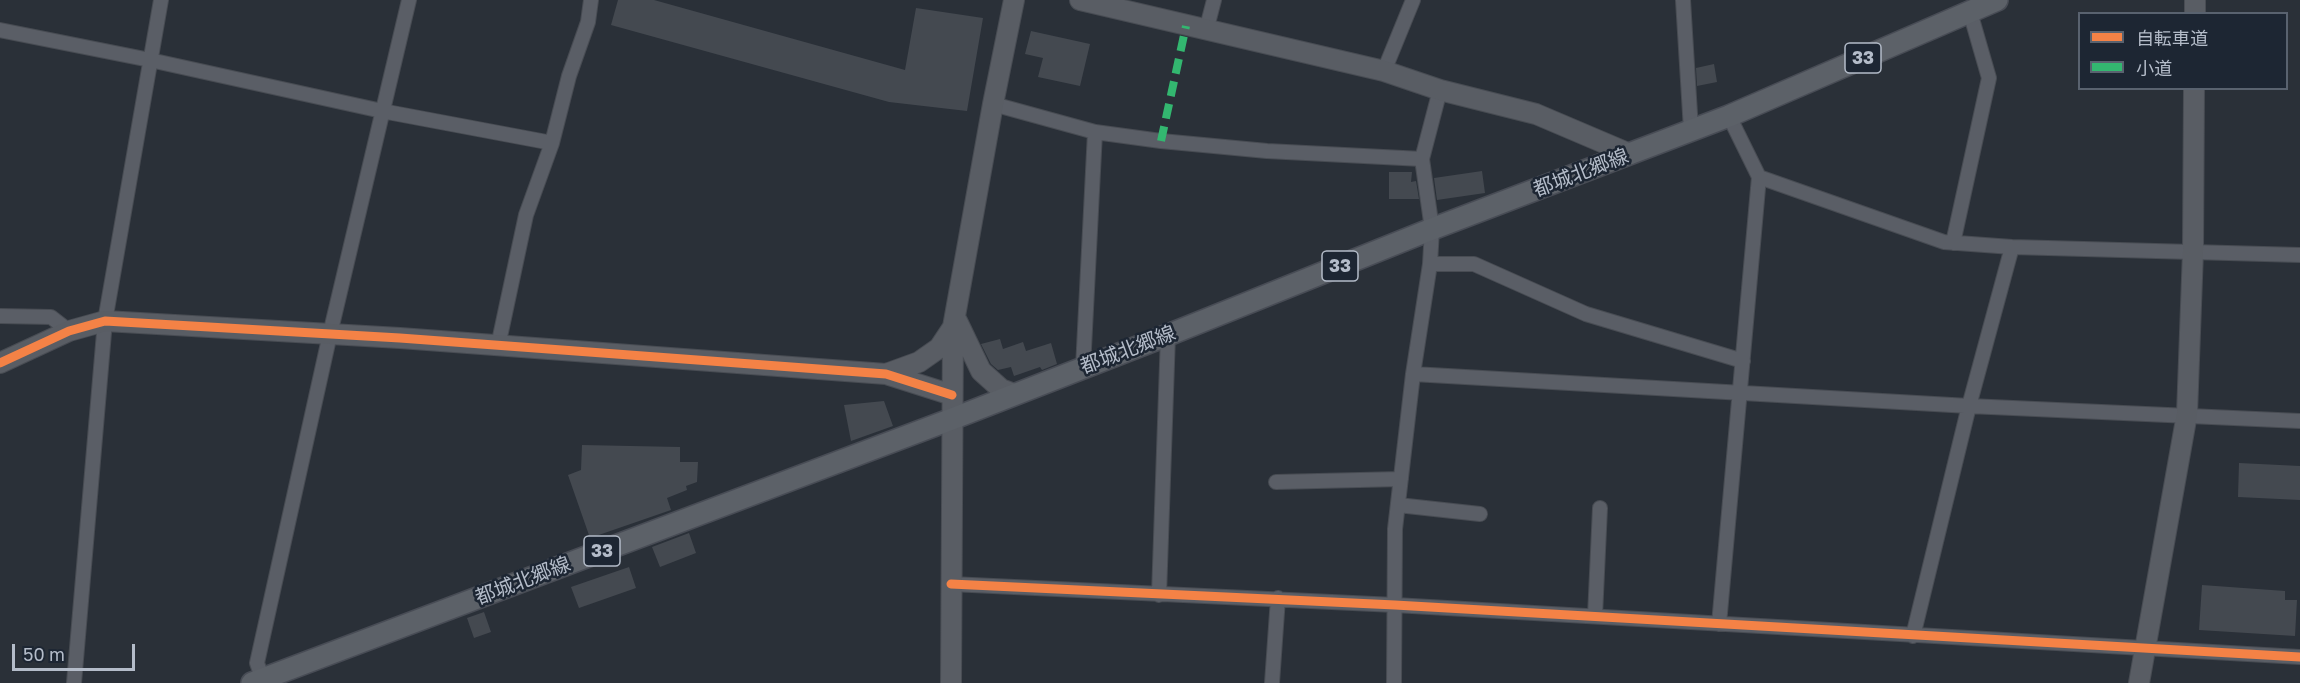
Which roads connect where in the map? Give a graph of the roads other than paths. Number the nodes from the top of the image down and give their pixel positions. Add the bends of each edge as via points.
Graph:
1 (161, 0) edge
2 (409, 0) edge
3 (591, 0) edge
4 (1014, 0) edge
5 (1080, 0) edge
6 (1214, 0) edge
7 (1413, 0) edge
8 (1683, 0) edge
9 (1997, 0) edge
10 (1970, 12) junction
11 (0, 30) edge
12 (1206, 31) junction
13 (150, 60) junction
14 (1384, 71) junction
15 (1440, 90) junction
16 (2194, 90) edge
17 (993, 104) junction
18 (382, 111) junction
19 (1729, 116) junction
20 (1691, 130) junction
21 (1095, 132) junction
22 (552, 143) junction
23 (1630, 154) junction
24 (1422, 159) junction
25 (1759, 177) junction
26 (1432, 229) junction
27 (1953, 243) junction
28 (2012, 247) junction
29 (2193, 251) junction
30 (2300, 255) edge
31 (1430, 264) junction
32 (0, 316) edge
33 (105, 321) junction
34 (954, 322) junction
35 (69, 331) junction
36 (330, 334) junction
37 (1168, 335) junction
38 (498, 346) junction
39 (1743, 361) junction
40 (0, 363) edge
41 (1083, 368) junction
42 (886, 374) junction
43 (1413, 374) junction
44 (1740, 393) junction
45 (1014, 394) junction
46 (952, 395) junction
47 (1969, 406) junction
48 (2187, 414) junction
49 (952, 419) junction
50 (2300, 421) edge
51 (1401, 479) junction
52 (1276, 482) dead end
53 (1398, 505) junction
54 (1600, 508) dead end
55 (1480, 514) dead end
56 (951, 584) junction
57 (1159, 595) junction
58 (1278, 598) junction
59 (1395, 604) junction
60 (1595, 616) junction
61 (1719, 624) junction
62 (1913, 636) junction
63 (2145, 650) junction
64 (2300, 657) edge
65 (260, 682) edge
66 (74, 683) edge
67 (951, 683) edge
68 (1272, 683) edge
69 (1394, 683) edge
70 (2139, 683) edge

1 - 13 street
2 - 18 street
3 - 22 street
4 - 17 street
5 - 12 street
6 - 12 street
7 - 14 street
8 - 20 street
9 - 10 main road, 都城北郷線 / 33
10 - 19 main road, 都城北郷線 / 33
10 - 27 street via 1989,78
11 - 13 street
12 - 14 street
13 - 18 street
13 - 33 street
14 - 15 street
15 - 23 street via 1536,114
15 - 24 street
16 - 29 street
17 - 21 street
17 - 34 street
18 - 22 street
18 - 36 street
19 - 20 main road, 都城北郷線 / 33
19 - 25 street
20 - 23 main road, 都城北郷線 / 33
21 - 24 street via 1267,151
21 - 41 street
22 - 38 street via 526,214
23 - 26 main road, 都城北郷線 / 33
24 - 26 street
25 - 27 street
25 - 39 street
26 - 31 street
26 - 37 main road, 都城北郷線 / 33
27 - 28 street
28 - 29 street
28 - 47 street
29 - 30 street
29 - 48 street
31 - 39 street via 1474,264 1586,314
31 - 43 street
32 - 35 street via 51,317
33 - 35 street
33 - 36 street
33 - 66 street
34 - 42 street via 939,348 919,362
34 - 45 street via 981,371 1001,389
34 - 46 street
35 - 40 street
36 - 38 street
36 - 65 street via 257,663
37 - 41 main road, 都城北郷線 / 33
37 - 57 street
38 - 42 street
39 - 44 street
41 - 45 main road, 都城北郷線 / 33
42 - 46 street
43 - 44 street
43 - 51 street
44 - 47 street
44 - 61 street
45 - 49 main road, 都城北郷線 / 33
46 - 49 street
47 - 48 street
47 - 62 street
48 - 50 street
48 - 63 street
49 - 56 street
49 - 65 main road, 都城北郷線 / 33
51 - 52 street
51 - 53 street
53 - 55 street
53 - 59 street
54 - 60 street
56 - 57 street
56 - 67 street
57 - 58 street
58 - 59 street
58 - 68 street
59 - 60 street
59 - 69 street
60 - 61 street
61 - 62 street
62 - 63 street
63 - 64 street
63 - 70 street

